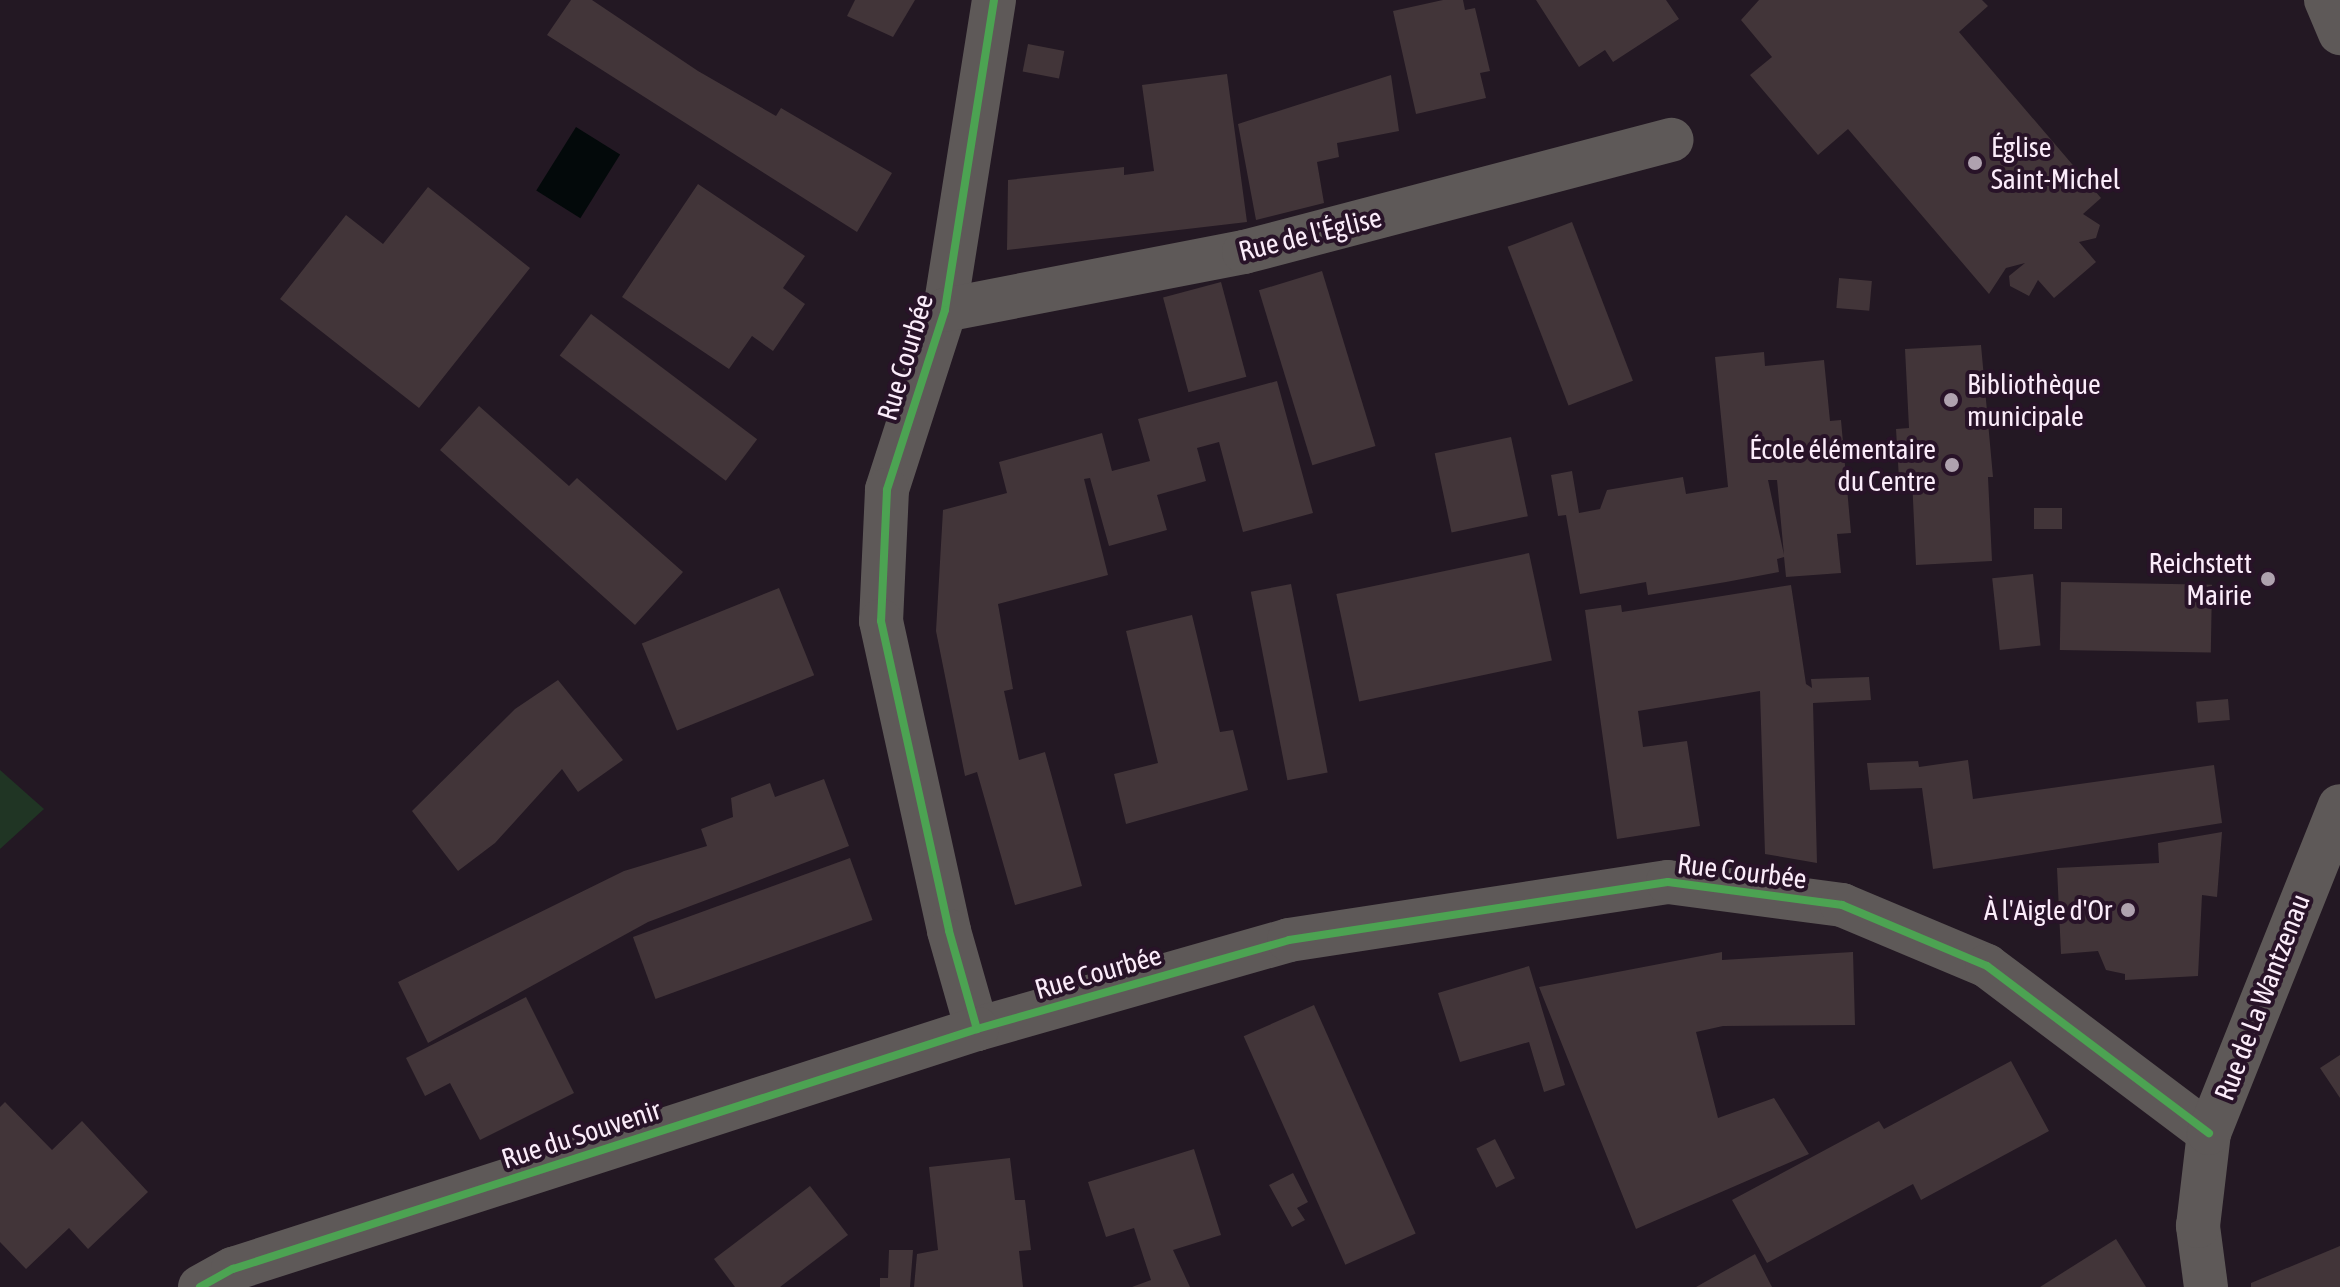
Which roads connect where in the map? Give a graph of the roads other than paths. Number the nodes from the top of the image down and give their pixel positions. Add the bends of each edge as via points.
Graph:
1 (994, 0) edge
2 (2326, 0) edge
3 (2340, 33) edge
4 (1672, 140) dead end
5 (945, 310) junction
6 (2340, 806) edge
7 (977, 1029) junction
8 (2209, 1133) junction
9 (200, 1287) edge
10 (2206, 1287) edge

1 - 5 street, Rue Courbée
2 - 3 street
4 - 5 street, Rue de l'Église via 1244,252
5 - 7 street, Rue Courbée via 887,490 881,621 949,931
6 - 8 street, Rue de La Wantzenau
7 - 8 street, Rue Courbée via 1289,940 1668,882 1842,905 1987,966
7 - 9 street, Rue du Souvenir via 233,1269
8 - 10 street, Rue de La Wantzenau via 2198,1226

